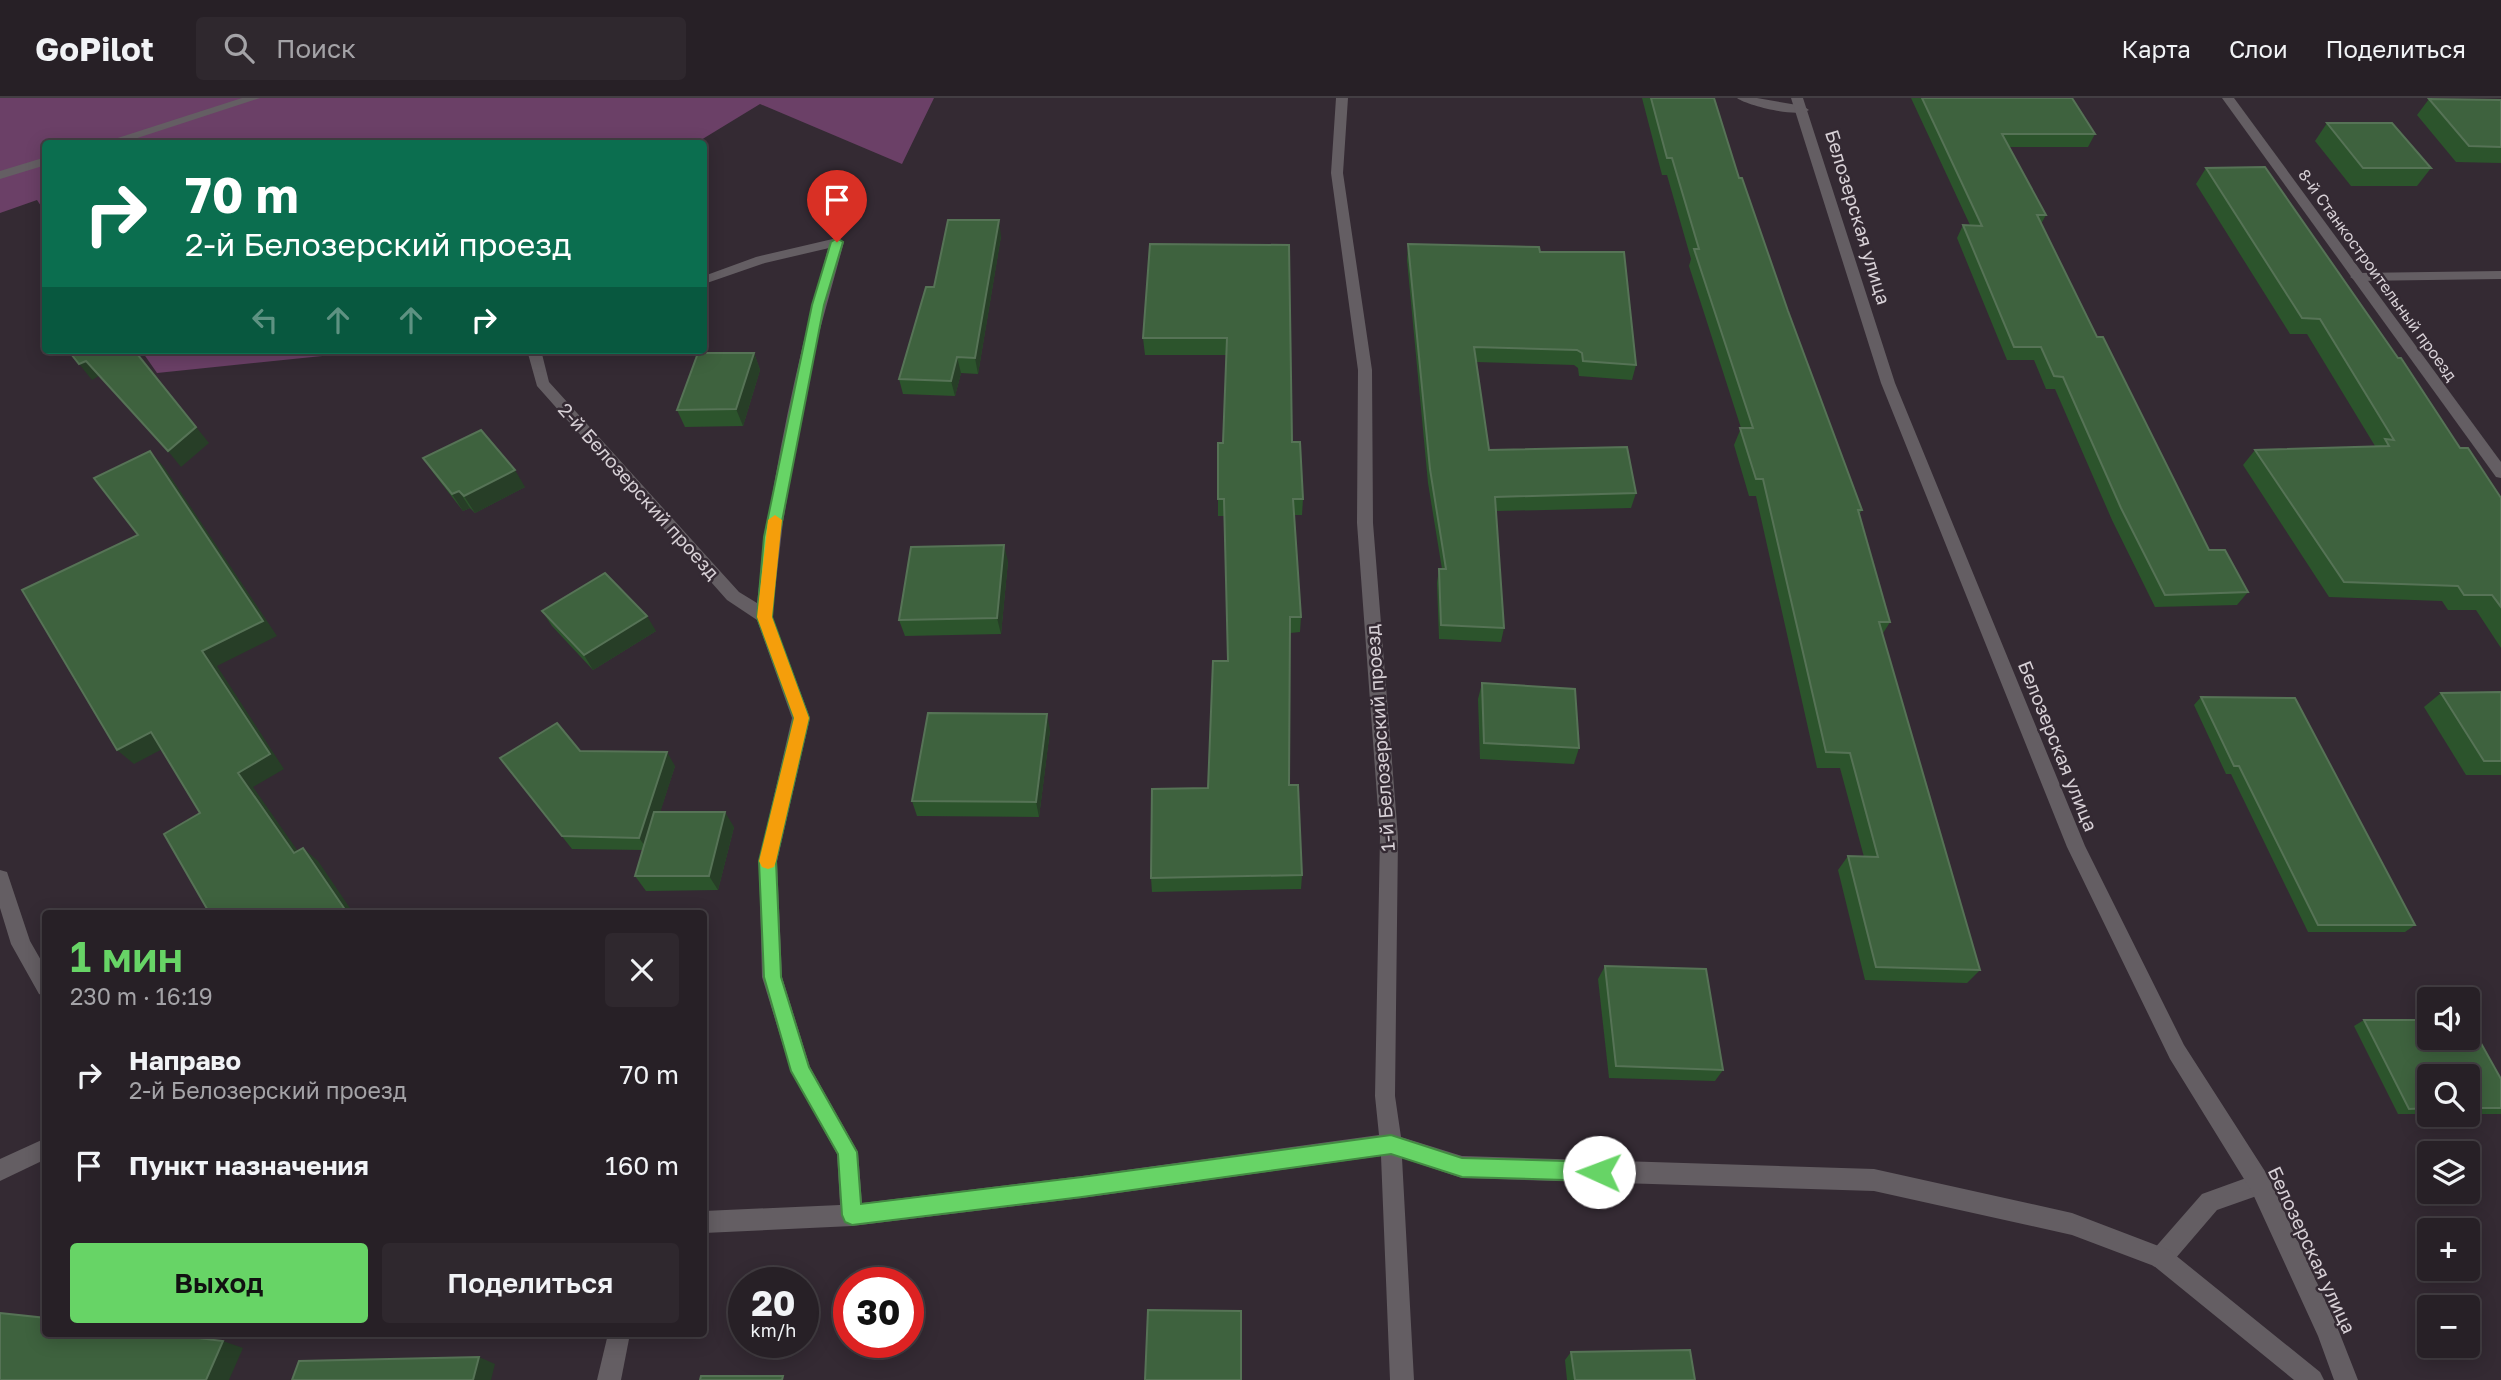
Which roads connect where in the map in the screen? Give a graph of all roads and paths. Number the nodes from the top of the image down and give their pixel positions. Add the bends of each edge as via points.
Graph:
1 (254, 98) edge
2 (1342, 98) edge
3 (1743, 98) edge
4 (2228, 98) edge
5 (1800, 104) edge
6 (118, 140) edge
7 (42, 163) edge
8 (0, 175) edge
9 (2501, 275) edge
10 (2357, 277) junction
11 (707, 279) edge
12 (535, 354) edge
13 (2501, 473) edge
14 (764, 617) junction
15 (0, 878) edge
16 (42, 981) edge
17 (1391, 1144) junction
18 (42, 1150) edge
19 (0, 1170) edge
20 (2260, 1184) junction
21 (852, 1215) junction
22 (707, 1222) edge
23 (2161, 1258) junction
24 (618, 1337) edge
25 (609, 1380) edge
26 (1402, 1380) edge
27 (2312, 1380) edge
28 (2346, 1380) edge

1 - 6 street
2 - 17 street, 1-й Белозерский проезд via 1337,173 1364,370 1365,523 1390,837 1385,1096
3 - 5 street via 1779,107
4 - 10 street, 8-й Станкостроительный проезд
5 - 20 street, Белозерская улица via 1888,383 2076,847 2177,1052
7 - 8 street
9 - 10 street
10 - 13 street, 8-й Станкостроительный проезд
11 - 14 street via 837,242 818,305 774,523
12 - 14 street, 2-й Белозерский проезд via 542,383 733,596
14 - 21 street via 802,718 768,861 772,977 801,1071 847,1152
15 - 16 street via 21,944
17 - 21 street
17 - 23 street via 1462,1167 1874,1180 2072,1224
17 - 26 street, 1-й Белозерский проезд
18 - 19 street
20 - 23 street via 2210,1202
20 - 28 street, Белозерская улица
21 - 22 street
23 - 27 street
24 - 25 street

